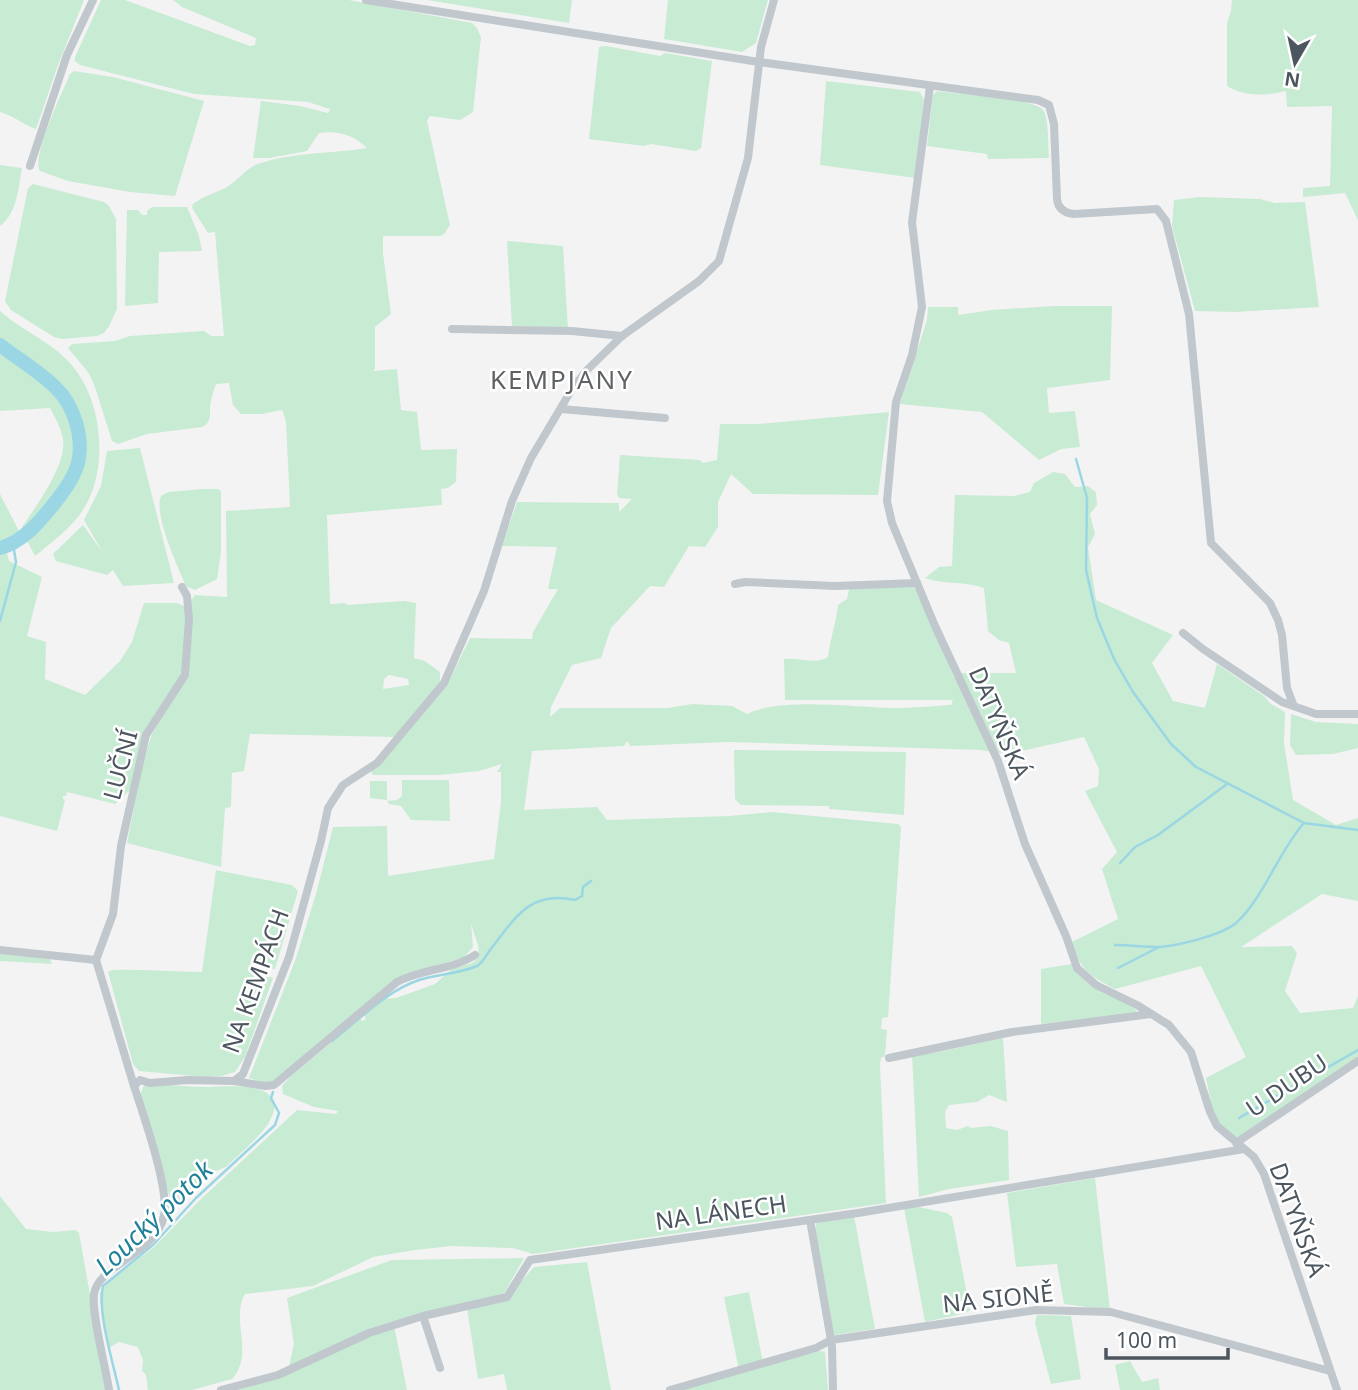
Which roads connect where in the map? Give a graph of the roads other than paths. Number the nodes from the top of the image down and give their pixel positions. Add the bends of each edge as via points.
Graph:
1 (93, 0) edge
2 (366, 0) edge
3 (774, 0) edge
4 (759, 62) junction
5 (930, 86) junction
6 (30, 166) dead end
7 (452, 329) dead end
8 (622, 336) junction
9 (561, 409) junction
10 (665, 418) dead end
11 (917, 583) junction
12 (735, 584) dead end
13 (182, 587) dead end
14 (1183, 633) dead end
15 (1293, 704) junction
16 (1358, 714) edge
17 (0, 950) edge
18 (475, 955) dead end
19 (96, 960) junction
20 (1151, 1014) junction
21 (889, 1058) dead end
22 (1358, 1062) edge
23 (234, 1081) junction
24 (134, 1086) junction
25 (1236, 1143) junction
26 (1244, 1149) junction
27 (810, 1220) junction
28 (423, 1316) junction
29 (831, 1340) junction
30 (440, 1368) dead end
31 (1330, 1371) junction
32 (236, 1388) edge
33 (109, 1390) edge
34 (221, 1390) edge
35 (670, 1390) edge
36 (833, 1390) edge
37 (1337, 1390) edge

1 - 6 street via 66,55
2 - 4 street
3 - 4 street, NA KEMPÁCH
4 - 5 street
4 - 8 street, NA KEMPÁCH via 748,158 719,261 699,281
5 - 11 street, DATYŇSKÁ via 912,222 922,307 896,402 887,501
5 - 15 street via 1049,105 1058,203 1068,214 1157,209 1166,221 1189,314 1211,543 1270,603 1278,620
7 - 8 street
8 - 9 street, NA KEMPÁCH via 578,380
9 - 10 street
9 - 23 street, NA KEMPÁCH via 512,501 484,591 444,683 376,763 343,785 328,808 289,957 243,1074
11 - 12 street
11 - 20 street, DATYŇSKÁ via 998,761 1025,844 1077,968 1096,985
13 - 19 street, LUČNÍ via 189,618 185,675 146,735 121,846 113,914
14 - 15 street via 1269,694
15 - 16 street via 1316,714
17 - 19 street
18 - 23 street via 397,982 274,1085
19 - 24 street
20 - 21 street via 1012,1032
20 - 25 street, DATYŇSKÁ via 1169,1025 1191,1052 1213,1119
22 - 25 street, U DUBU
23 - 24 street, NA KEMPÁCH via 140,1080
24 - 33 street via 155,1154 164,1216 146,1245 111,1271 96,1289 94,1304
25 - 26 street, DATYŇSKÁ
26 - 27 street, NA LÁNECH
26 - 31 street, DATYŇSKÁ via 1264,1174
27 - 28 street, NA LÁNECH via 530,1260 507,1297
27 - 29 street
28 - 30 street
28 - 32 street, NA LÁNECH via 369,1333 278,1375
29 - 31 street, NA SIONĚ via 1036,1310 1111,1312
29 - 35 street, NA SIONĚ
29 - 36 street
31 - 37 street, DATYŇSKÁ
32 - 34 street, NA LÁNECH

